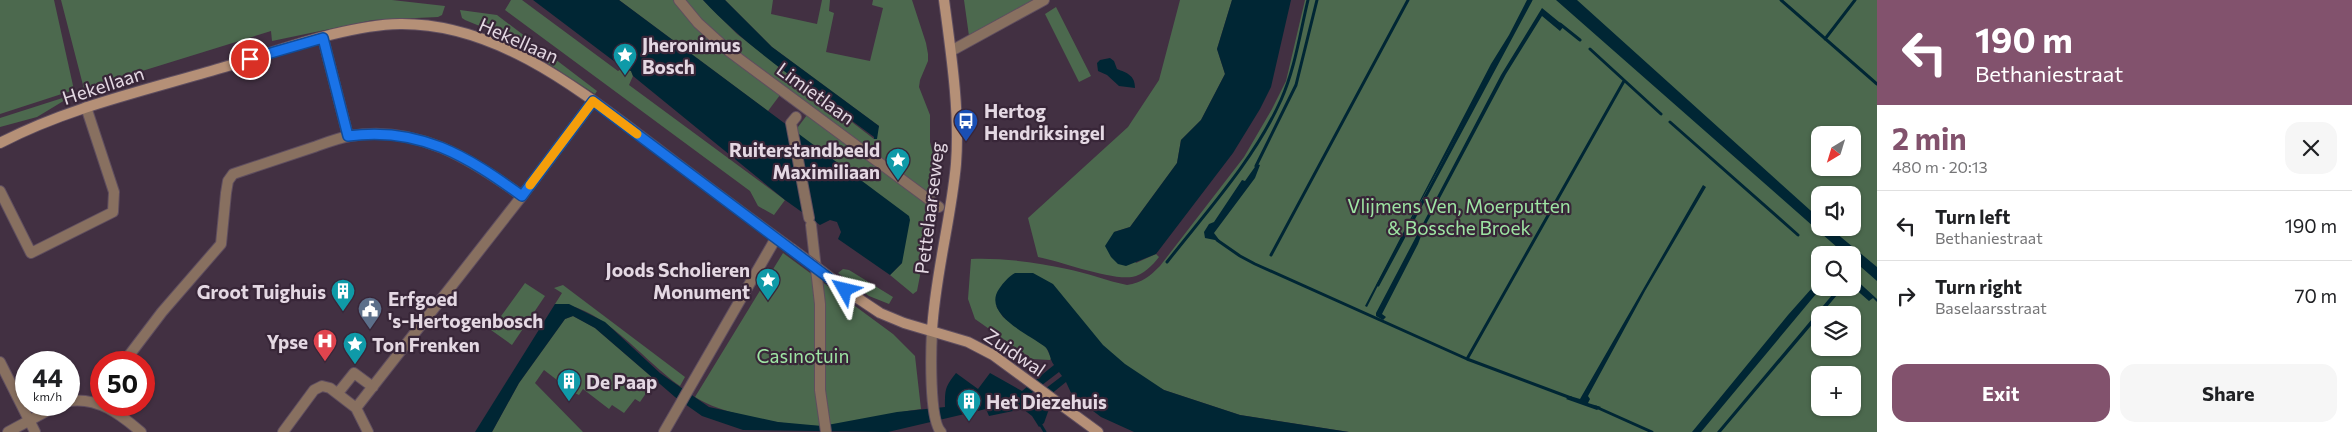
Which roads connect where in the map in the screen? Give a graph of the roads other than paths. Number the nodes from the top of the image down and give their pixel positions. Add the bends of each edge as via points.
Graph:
1 (679, 0) edge
2 (944, 0) edge
3 (1044, 0) edge
4 (323, 38) junction
5 (950, 50) junction
6 (593, 101) junction
7 (86, 107) junction
8 (793, 120) dead end
9 (348, 136) junction
10 (0, 143) edge
11 (0, 191) edge
12 (522, 196) junction
13 (939, 207) dead end
14 (776, 238) junction
15 (932, 331) junction
16 (132, 351) edge
17 (0, 362) edge
18 (372, 387) junction
19 (338, 394) junction
20 (356, 408) junction
21 (39, 416) edge
22 (122, 416) edge
23 (30, 421) junction
24 (937, 428) edge
25 (8, 432) edge
26 (35, 432) edge
27 (142, 432) edge
28 (283, 432) edge
29 (368, 432) edge
30 (664, 432) edge
31 (826, 432) edge
32 (1098, 432) edge

1 - 13 street, Limietlaan via 698,23 730,52
2 - 5 main road, Pettelaarseweg
3 - 5 street
4 - 6 main road, Hekellaan via 389,24 446,29 480,39 538,65
4 - 7 main road, Hekellaan
4 - 9 street
5 - 15 main road, Pettelaarseweg via 955,95 956,164 933,302
6 - 12 street
6 - 14 main road, Hekellaan
7 - 10 main road, Hekellaan
7 - 11 street via 114,192 112,212 31,253
8 - 31 street via 820,304 820,390
9 - 12 street via 370,133 394,135 443,147
9 - 16 street via 234,174 228,181 221,244
12 - 18 street
14 - 15 main road, Hekellaan, bridge via 880,313
14 - 30 street
15 - 24 street via 930,358
15 - 32 main road, Zuidwal via 968,342 993,355
17 - 23 street
18 - 19 street via 354,372
18 - 20 street
19 - 20 street
19 - 28 street via 326,386 318,387
20 - 29 street
21 - 23 street
22 - 27 street
23 - 25 street
23 - 26 street

